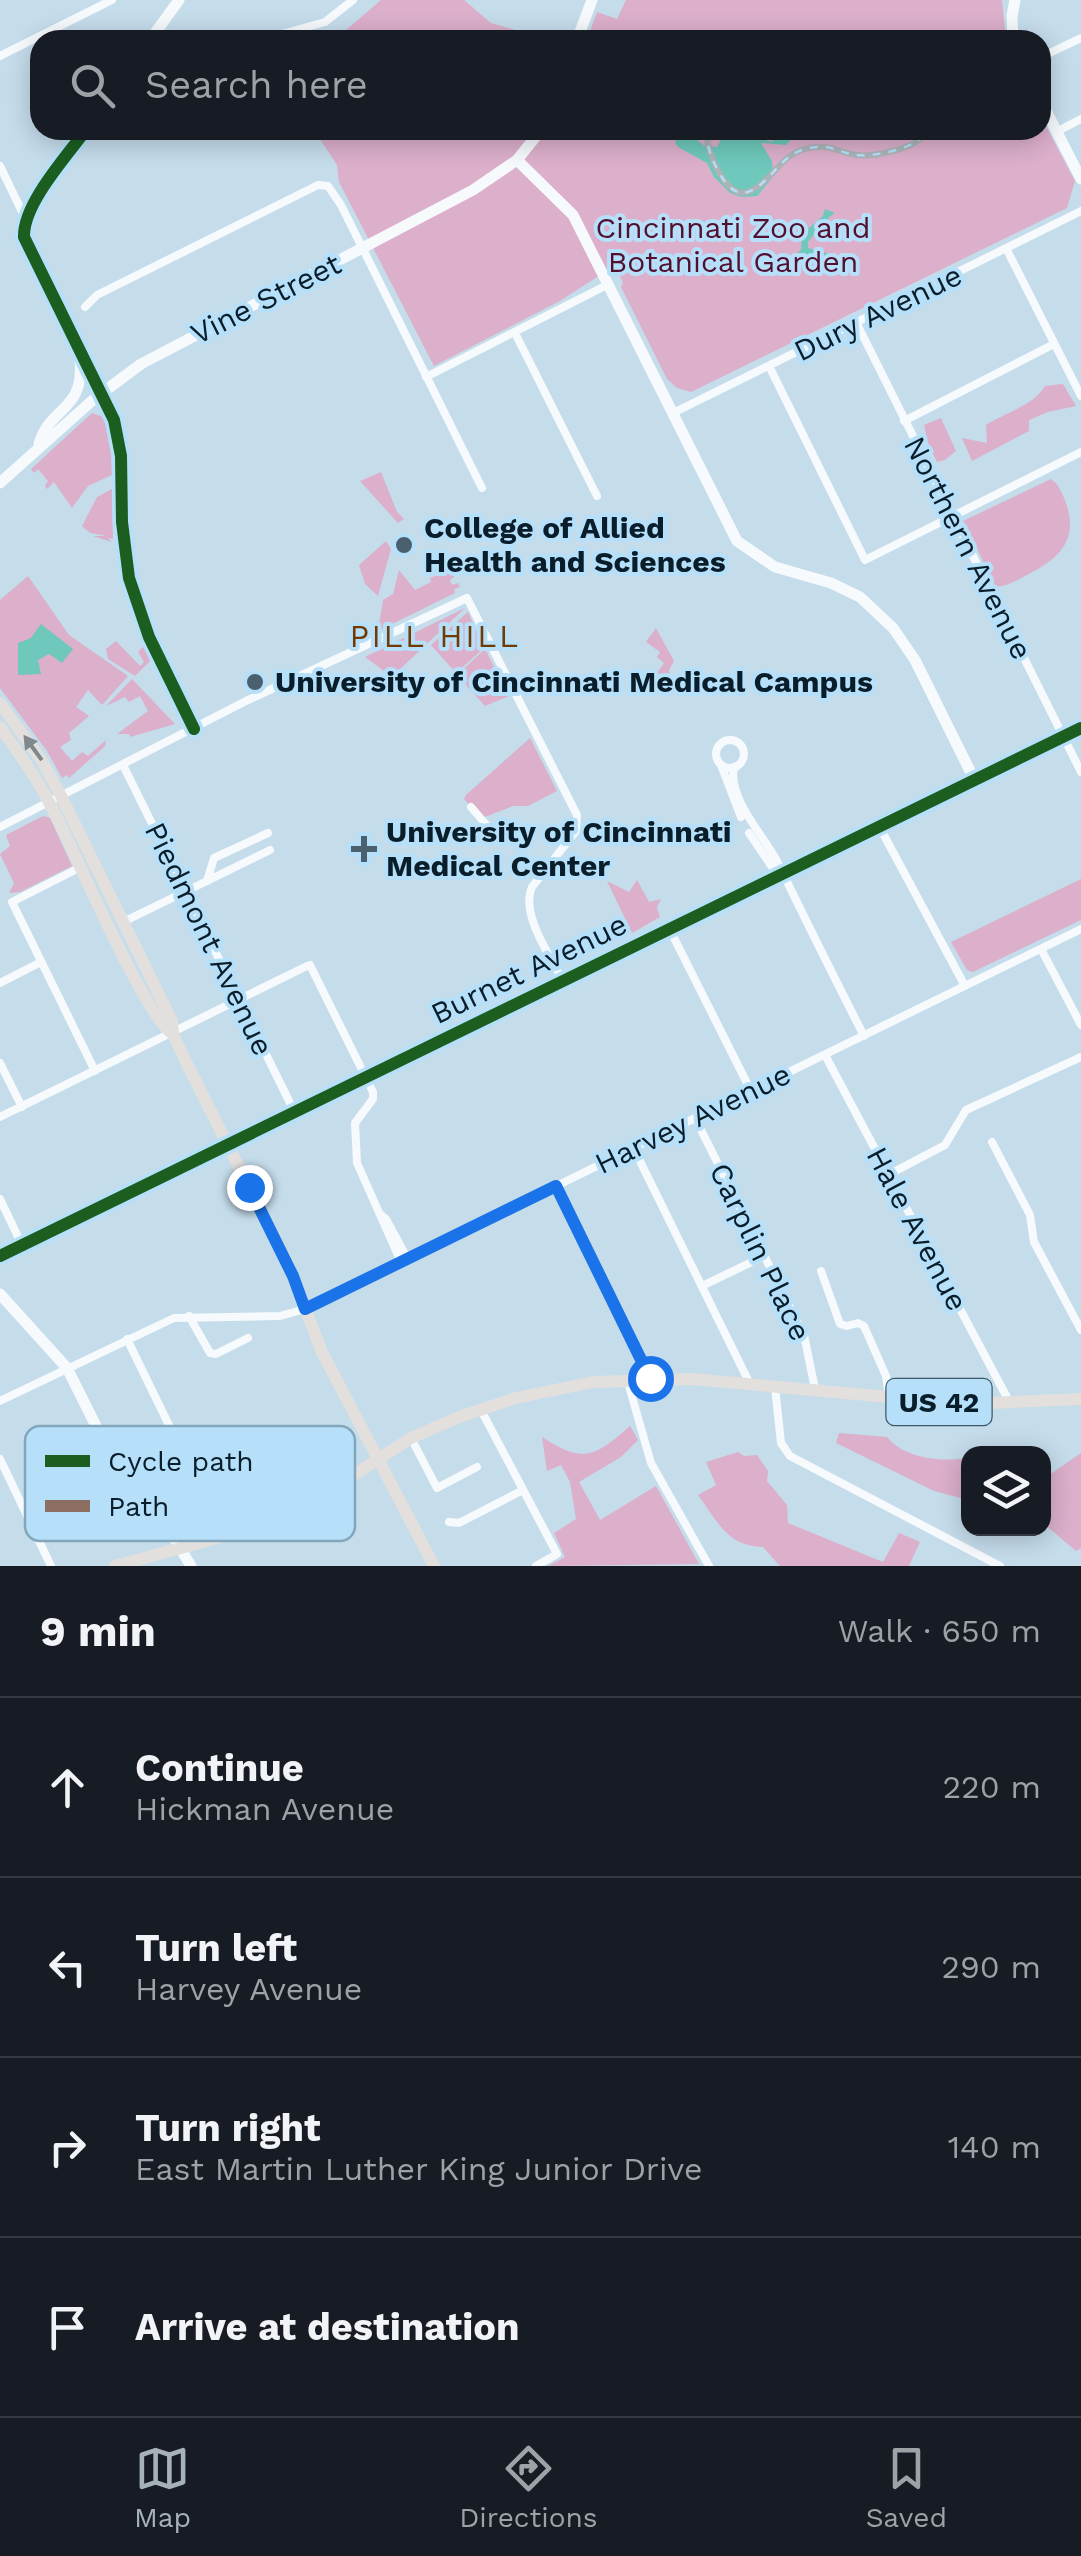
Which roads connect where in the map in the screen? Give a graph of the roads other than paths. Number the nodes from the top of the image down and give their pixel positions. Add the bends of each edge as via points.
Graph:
1 (112, 0) edge
2 (180, 0) edge
3 (352, 0) edge
4 (592, 0) edge
5 (1015, 0) edge
6 (52, 30) edge
7 (158, 30) edge
8 (296, 30) edge
9 (581, 30) edge
10 (1013, 30) edge
11 (1081, 38) edge
12 (30, 41) edge
13 (1051, 53) edge
14 (0, 56) edge
15 (1081, 120) edge
16 (1051, 122) edge
17 (1056, 132) junction
18 (79, 140) edge
19 (533, 140) edge
20 (516, 160) junction
21 (0, 166) edge
22 (1081, 180) edge
23 (1081, 211) edge
24 (26, 220) junction
25 (363, 249) junction
26 (1007, 250) junction
27 (609, 284) junction
28 (85, 307) dead end
29 (857, 324) junction
30 (515, 333) junction
31 (1054, 344) junction
32 (80, 354) junction
33 (770, 366) junction
34 (426, 378) junction
35 (101, 393) junction
36 (1081, 396) edge
37 (674, 413) junction
38 (904, 421) junction
39 (37, 448) junction
40 (1081, 452) edge
41 (0, 483) edge
42 (482, 488) dead end
43 (597, 496) dead end
44 (952, 516) junction
45 (0, 703) edge
46 (0, 727) edge
47 (1081, 728) edge
48 (194, 729) junction
49 (1064, 738) junction
50 (122, 765) junction
51 (722, 765) junction
52 (734, 767) junction
53 (1081, 772) edge
54 (974, 779) junction
55 (56, 799) junction
56 (470, 807) dead end
57 (741, 817) dead end
58 (0, 826) edge
59 (879, 826) junction
60 (489, 828) dead end
61 (268, 832) dead end
62 (749, 833) dead end
63 (270, 850) dead end
64 (82, 867) junction
65 (781, 873) junction
66 (207, 881) junction
67 (186, 892) junction
68 (123, 922) junction
69 (669, 928) junction
70 (1081, 929) edge
71 (1041, 949) junction
72 (41, 962) junction
73 (562, 980) junction
74 (0, 983) edge
75 (965, 986) junction
76 (240, 1000) junction
77 (1081, 1025) edge
78 (173, 1034) junction
79 (864, 1036) junction
80 (825, 1055) junction
81 (1081, 1058) edge
82 (0, 1063) edge
83 (95, 1071) junction
84 (366, 1077) junction
85 (751, 1091) junction
86 (22, 1107) junction
87 (295, 1113) junction
88 (0, 1118) edge
89 (695, 1118) junction
90 (992, 1142) dead end
91 (227, 1143) junction
92 (634, 1149) junction
93 (888, 1175) junction
94 (556, 1186) junction
95 (0, 1199) edge
96 (22, 1245) junction
97 (0, 1256) edge
98 (762, 1257) junction
99 (404, 1260) junction
100 (821, 1272) dead end
101 (702, 1286) junction
102 (0, 1294) edge
103 (305, 1309) junction
104 (188, 1316) junction
105 (1081, 1330) edge
106 (248, 1338) dead end
107 (127, 1339) junction
108 (68, 1368) junction
109 (650, 1378) junction
110 (627, 1379) junction
111 (750, 1384) junction
112 (776, 1387) junction
113 (815, 1389) junction
114 (889, 1397) junction
115 (1081, 1399) edge
116 (0, 1401) edge
117 (1010, 1402) junction
118 (481, 1410) junction
119 (97, 1426) edge
120 (169, 1426) edge
121 (411, 1438) junction
122 (0, 1459) edge
123 (378, 1460) junction
124 (477, 1467) dead end
125 (355, 1475) edge
126 (523, 1490) junction
127 (25, 1511) edge
128 (449, 1522) dead end
129 (39, 1541) edge
130 (176, 1541) edge
131 (213, 1541) edge
132 (182, 1550) junction
133 (706, 1565) edge
134 (51, 1566) edge
135 (114, 1566) edge
136 (191, 1566) edge
137 (434, 1566) edge
138 (536, 1566) edge
139 (1000, 1566) edge

1 - 6 street
2 - 7 street
3 - 8 street via 324,22
4 - 9 street
5 - 10 street
11 - 13 street
12 - 14 street
15 - 17 street
16 - 17 street
17 - 22 street
18 - 24 street
19 - 20 street, Vine Street
20 - 25 street, Vine Street
20 - 27 street via 561,200
21 - 24 street
23 - 26 street, Dury Avenue
24 - 32 street via 28,249
25 - 28 street via 333,188 318,185 97,295
25 - 34 street
25 - 35 street, Vine Street via 164,352
26 - 29 street, Dury Avenue
26 - 31 street
27 - 30 street
27 - 37 street
29 - 33 street, Dury Avenue
29 - 38 street, Northern Avenue
30 - 34 street
30 - 43 street
31 - 36 street
31 - 38 street
32 - 35 street
32 - 39 street via 77,395 43,429
33 - 37 street, Dury Avenue
33 - 44 street via 865,560
34 - 42 street
35 - 39 street, Vine Street
35 - 48 street via 119,439 129,578 148,637
37 - 54 street via 737,541 775,567 844,588 893,628
38 - 44 street, Northern Avenue
39 - 41 street, Vine Street
40 - 44 street
44 - 49 street, Northern Avenue
55 -> 45 main road via 42,760
46 - 55 main road
47 - 49 street, Burnet Avenue
48 - 50 street
48 - 73 street via 467,598 578,818 576,831 528,898
49 - 53 street, Northern Avenue
49 - 54 street, Burnet Avenue
50 - 55 street
50 - 67 street, Piedmont Avenue
51 - 52 street
51 - 52 street via 717,749 732,740 744,753
51 - 57 street
52 - 65 street via 736,787
54 - 59 street, Burnet Avenue
55 - 58 street
55 - 64 main road
55 - 68 main road
56 - 60 street
59 - 65 street, Burnet Avenue
59 - 75 street
61 - 66 street via 214,858
62 - 65 street
63 - 66 street
64 - 72 street via 12,902
64 - 78 main road via 162,1027
65 - 69 street, Burnet Avenue
65 - 79 street
66 - 67 street
67 - 68 street
67 - 76 street, Piedmont Avenue
68 - 78 main road
69 - 73 street, Burnet Avenue
69 - 85 street
70 - 71 street, Harvey Avenue
71 - 75 street, Harvey Avenue
71 - 77 street
72 - 74 street
72 - 83 street
73 - 84 street, Burnet Avenue
75 - 79 street, Harvey Avenue
76 - 78 street
76 - 84 street via 309,966
76 - 87 street, Piedmont Avenue
78 - 83 street
78 - 91 main road
79 - 80 street, Harvey Avenue
80 - 85 street, Harvey Avenue
80 - 93 street, Hale Avenue
81 - 93 street via 966,1110 945,1146
82 - 86 street
83 - 86 street
84 - 87 street, Burnet Avenue
84 - 99 street via 374,1095 357,1117 359,1170
85 - 89 street, Harvey Avenue
86 - 88 street
87 - 91 street, Burnet Avenue
89 - 92 street, Harvey Avenue
89 - 98 street, Carplin Place
90 - 105 street
91 - 96 street, Burnet Avenue
91 - 103 main road
92 - 94 street, Harvey Avenue
92 - 101 street
93 - 117 street, Hale Avenue
94 - 99 street, Harvey Avenue
94 - 109 street
95 - 96 street
96 - 97 street, Burnet Avenue
98 - 101 street
98 - 113 street, Carplin Place via 804,1335
99 - 103 street, Harvey Avenue
100 - 114 street via 840,1324 864,1326
101 - 111 street
102 - 108 street
103 - 104 street, Harvey Avenue via 272,1316
103 - 123 main road
104 - 106 street via 210,1353
104 - 107 street, Harvey Avenue
107 - 108 street, Harvey Avenue
107 - 120 street
108 - 116 street, Harvey Avenue
108 - 119 street
109 - 110 main road, US 42
109 - 111 main road, US 42
110 - 118 main road, US 42
110 - 133 street via 651,1463
111 - 112 main road, US 42
112 - 113 main road, US 42
112 - 139 street via 781,1443 790,1456
113 - 114 main road, US 42
114 - 117 main road, US 42
115 - 117 main road, US 42
118 - 121 main road, US 42
118 - 126 street
121 - 123 main road, US 42
121 - 124 street via 436,1488
122 - 127 street
123 - 125 main road, US 42
123 - 137 main road
126 - 128 street
126 - 138 street via 557,1554
129 - 134 street
130 - 132 street
131 - 132 main road, US 42
132 - 135 main road, US 42
132 - 136 street

